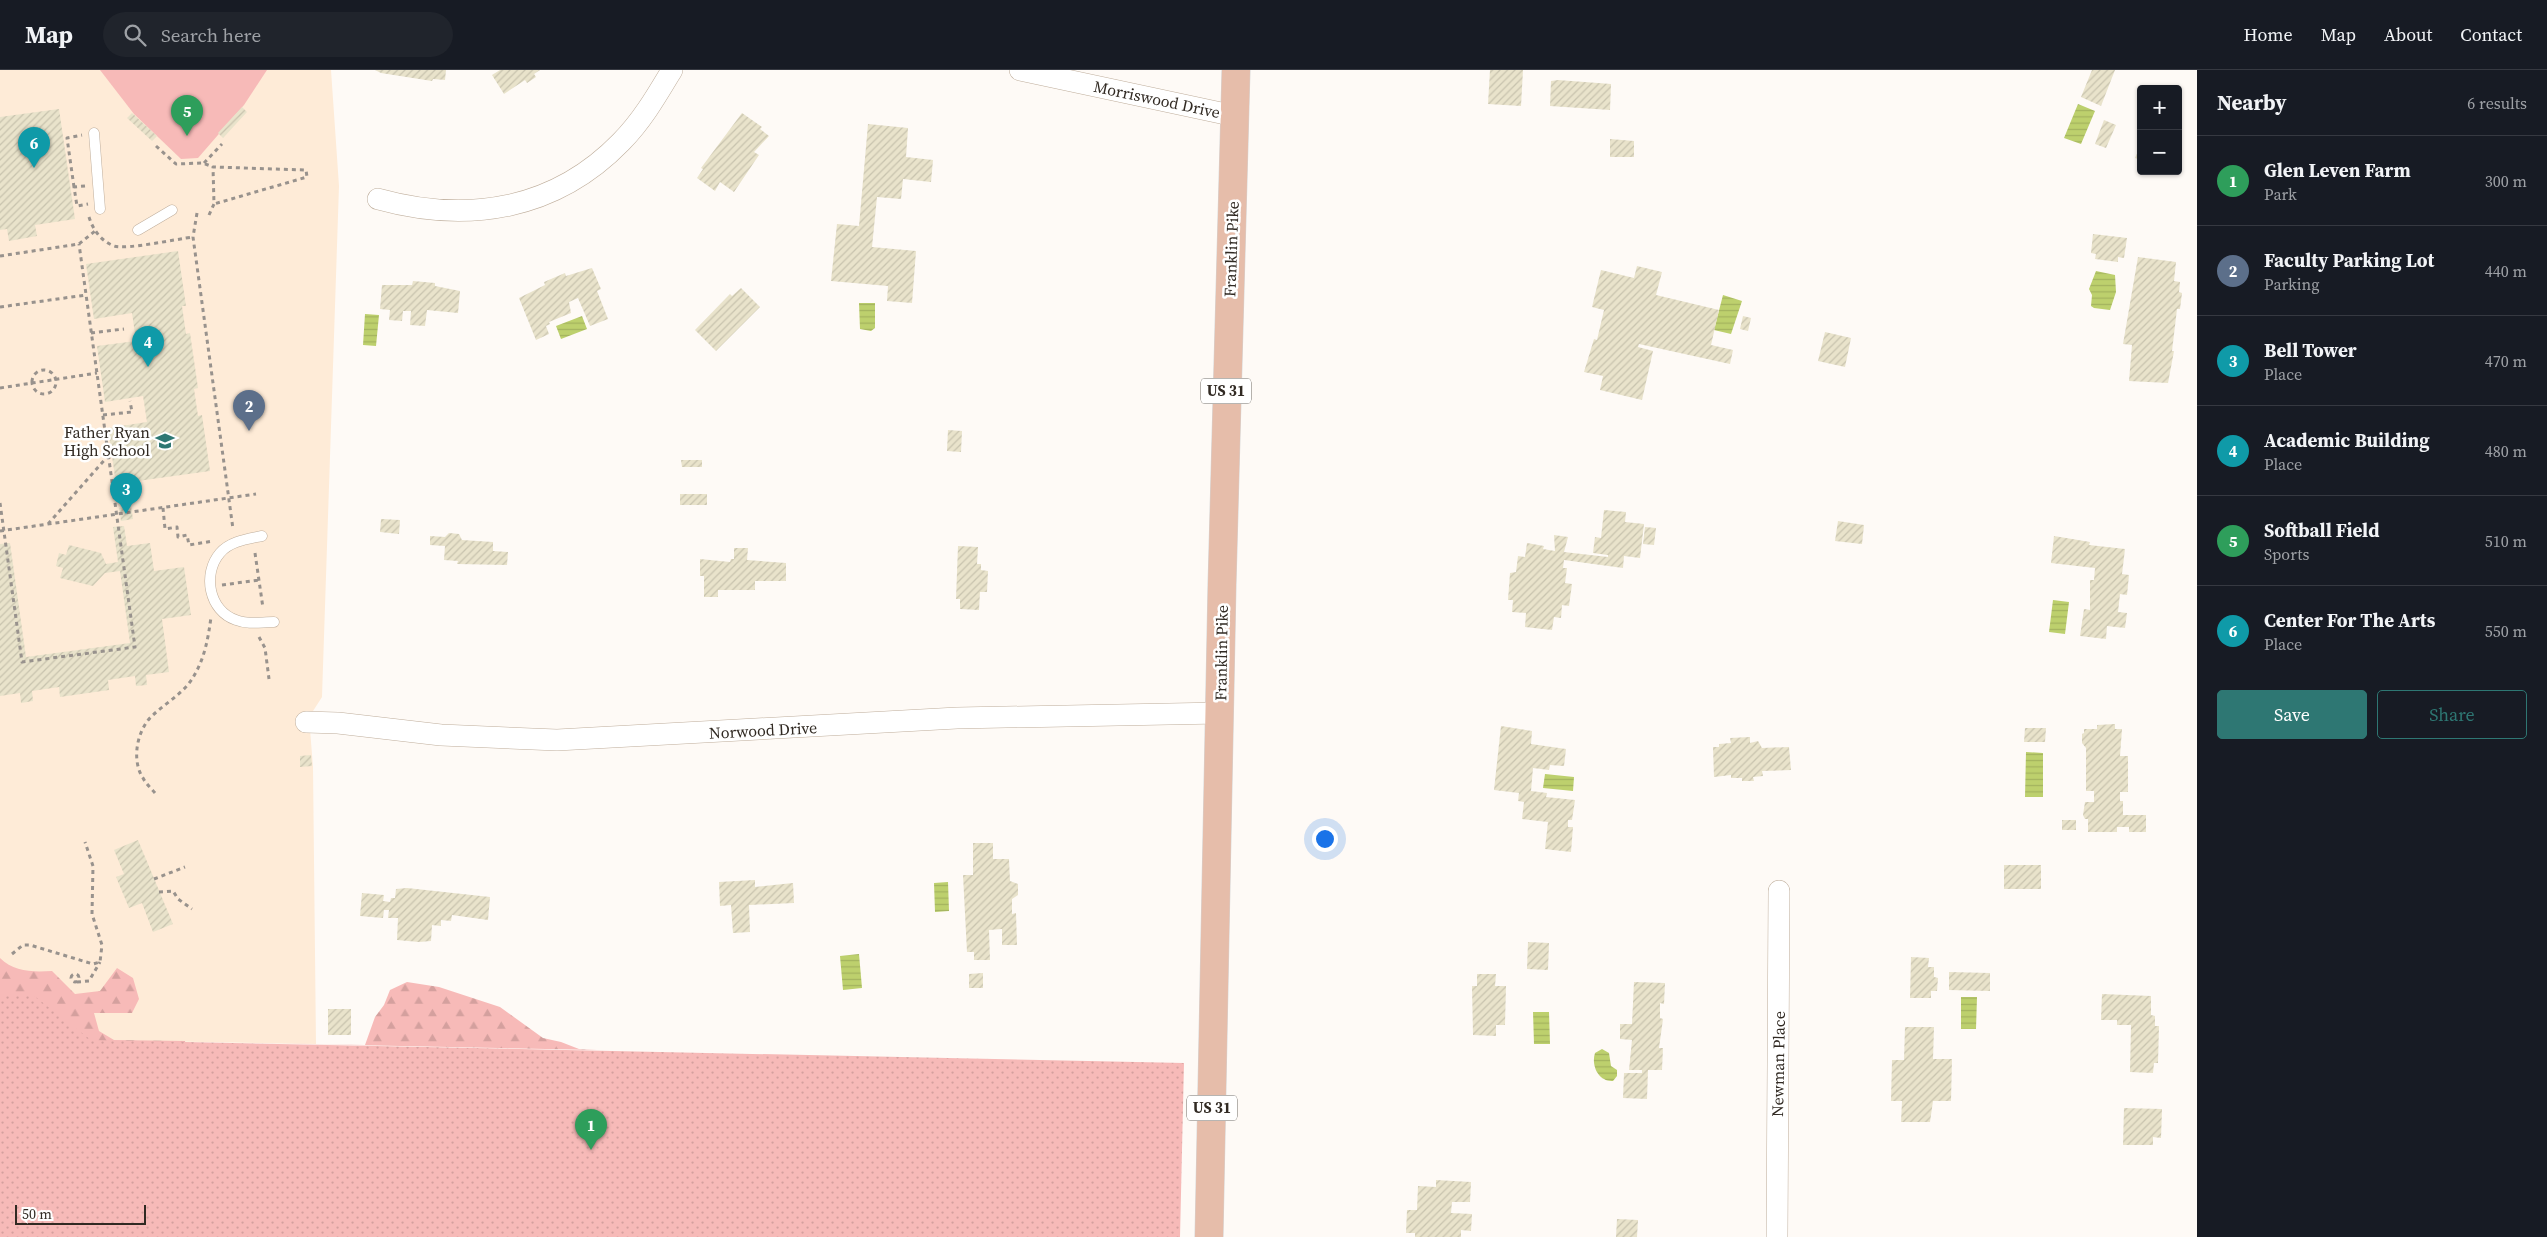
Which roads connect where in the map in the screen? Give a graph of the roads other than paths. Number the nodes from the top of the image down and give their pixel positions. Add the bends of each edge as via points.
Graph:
1 (672, 70) edge
2 (1020, 70) edge
3 (1236, 70) edge
4 (1235, 116) junction
5 (94, 133) road end
6 (378, 199) dead end
7 (100, 209) dead end
8 (172, 210) dead end
9 (138, 230) dead end
10 (262, 536) dead end
11 (274, 622) dead end
12 (1220, 713) junction
13 (306, 722) dead end
14 (1779, 891) dead end
15 (1209, 1237) edge
16 (1777, 1237) edge

1 - 6 street via 647,110 613,150 568,182 541,196 500,208 464,212 413,208
2 - 4 street, Morriswood Drive
3 - 4 main road, Franklin Pike / US 31
4 - 12 main road, Franklin Pike / US 31
5 - 7 lane
8 - 9 lane
10 - 11 lane via 239,541 219,553 210,586 217,605 228,617 250,623
12 - 13 street, Norwood Drive via 957,718 557,740 441,735 338,722
12 - 15 main road, Franklin Pike / US 31
14 - 16 street, Newman Place

